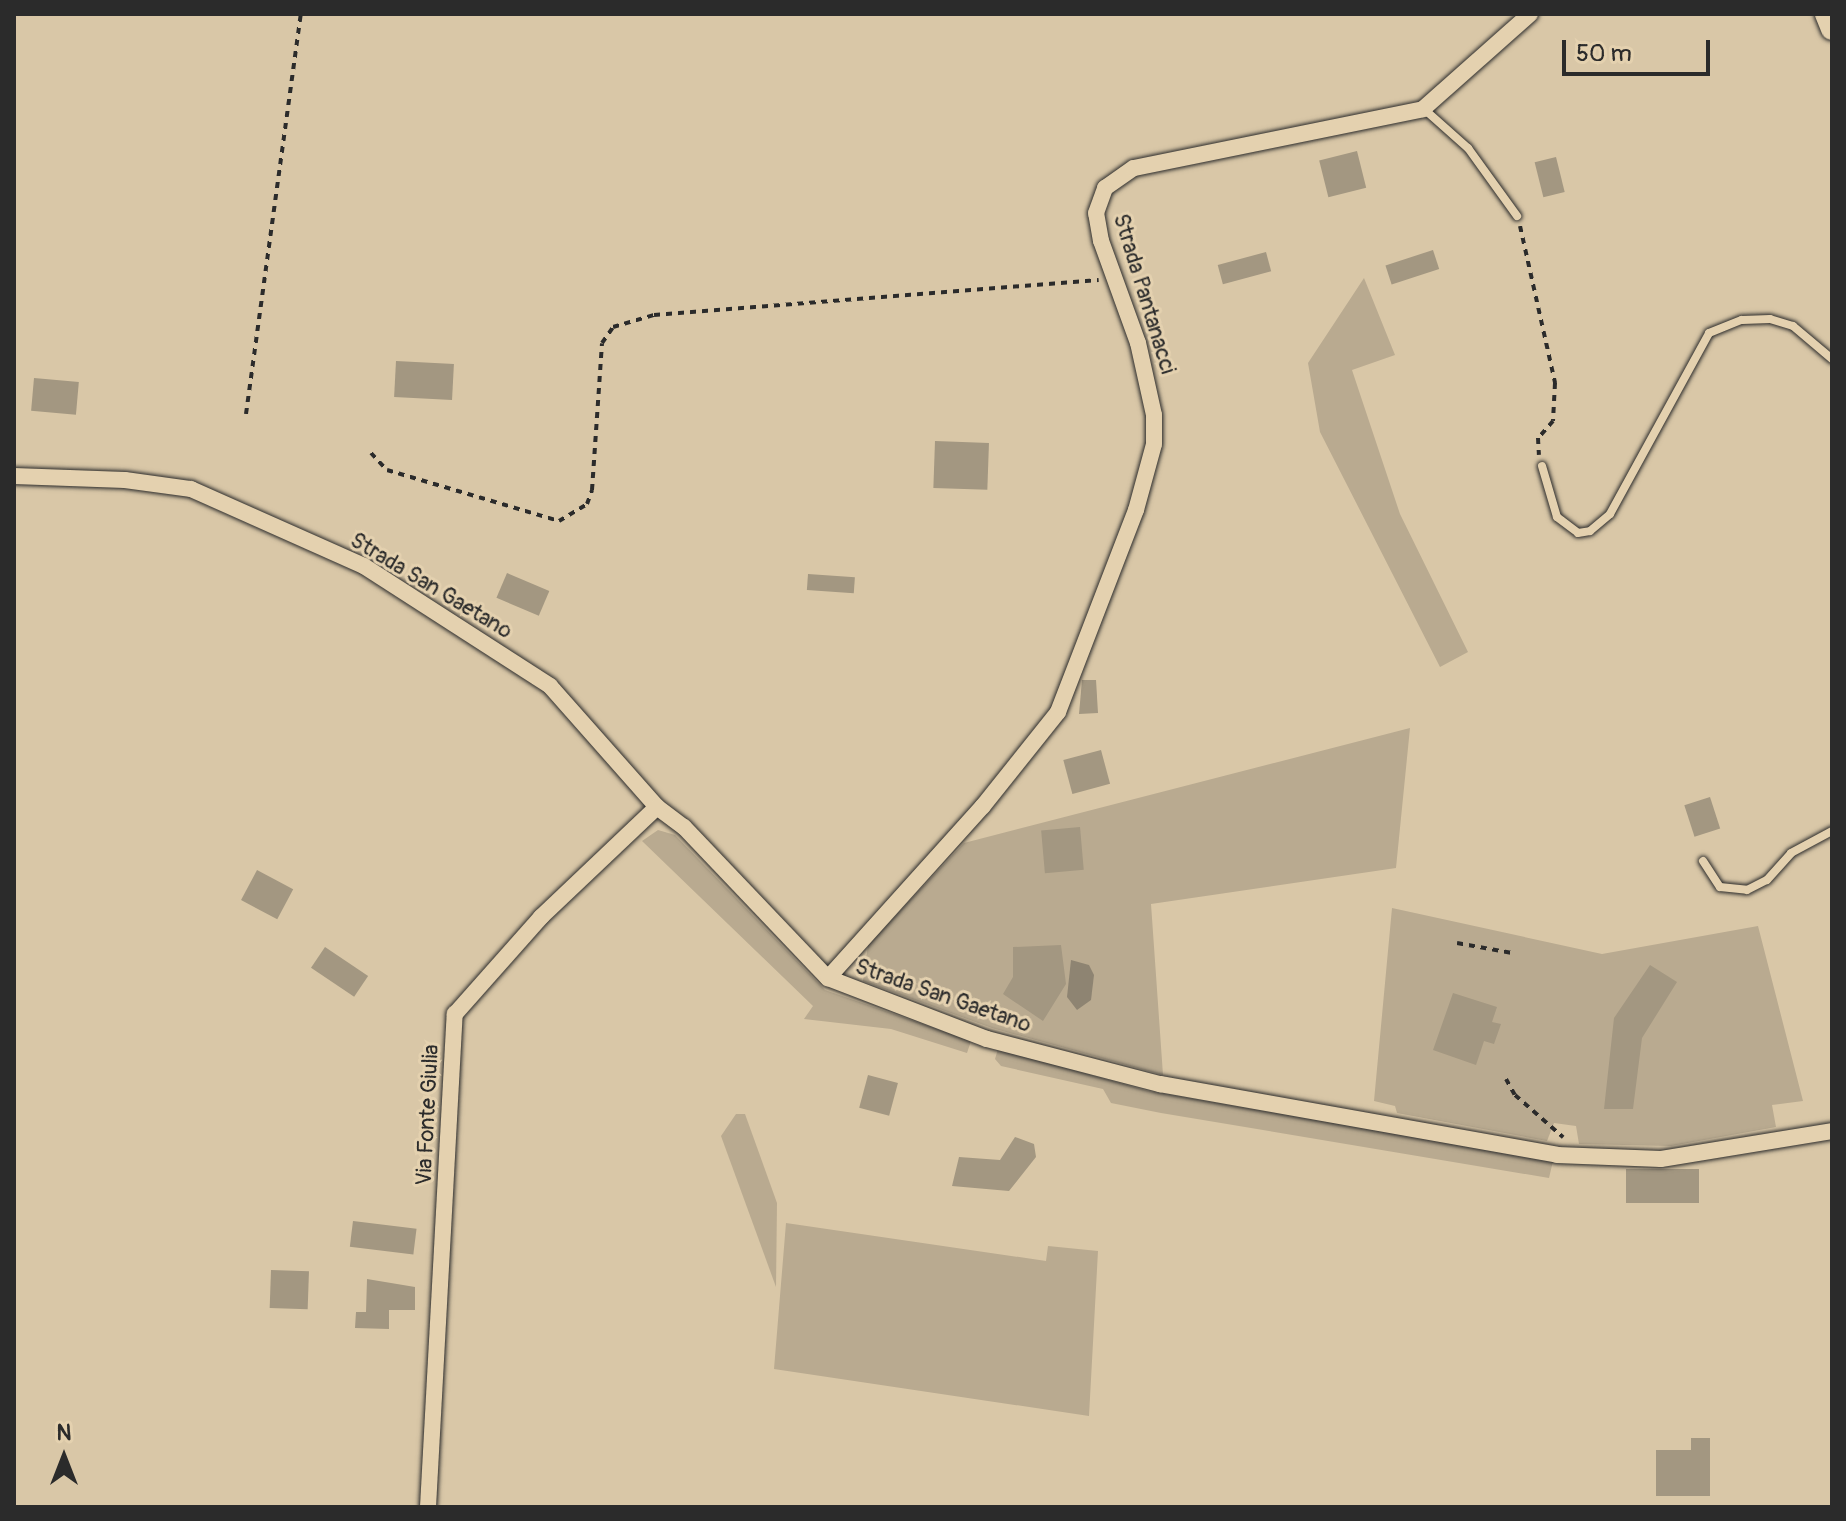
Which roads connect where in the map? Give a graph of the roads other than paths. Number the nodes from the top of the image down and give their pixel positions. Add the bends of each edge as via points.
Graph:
1 (1530, 14) edge
2 (1826, 14) edge
3 (1832, 29) edge
4 (1423, 109) junction
5 (1517, 216) road end
6 (1832, 359) edge
7 (1542, 466) road end
8 (14, 476) edge
9 (657, 807) junction
10 (1832, 831) edge
11 (1703, 861) dead end
12 (828, 978) junction
13 (1832, 1131) edge
14 (428, 1507) edge

1 - 4 street, Strada Pantanacci
2 - 3 street
4 - 5 lane via 1468,148
4 - 12 street, Strada Pantanacci via 1118,176 1105,188 1096,213 1150,387 1154,444 1073,680 1040,738
6 - 7 lane via 1793,326 1770,319 1742,320 1709,333 1610,514 1590,531 1578,533 1557,517
8 - 9 street, Strada San Gaetano via 125,480 191,489 364,566 550,686
9 - 12 street, Strada San Gaetano via 684,827
9 - 14 street, Via Fonte Giulia via 541,917 455,1014
10 - 11 lane via 1791,853 1767,880 1747,890 1720,887
12 - 13 street, Strada San Gaetano via 987,1039 1160,1084 1557,1155 1661,1159

